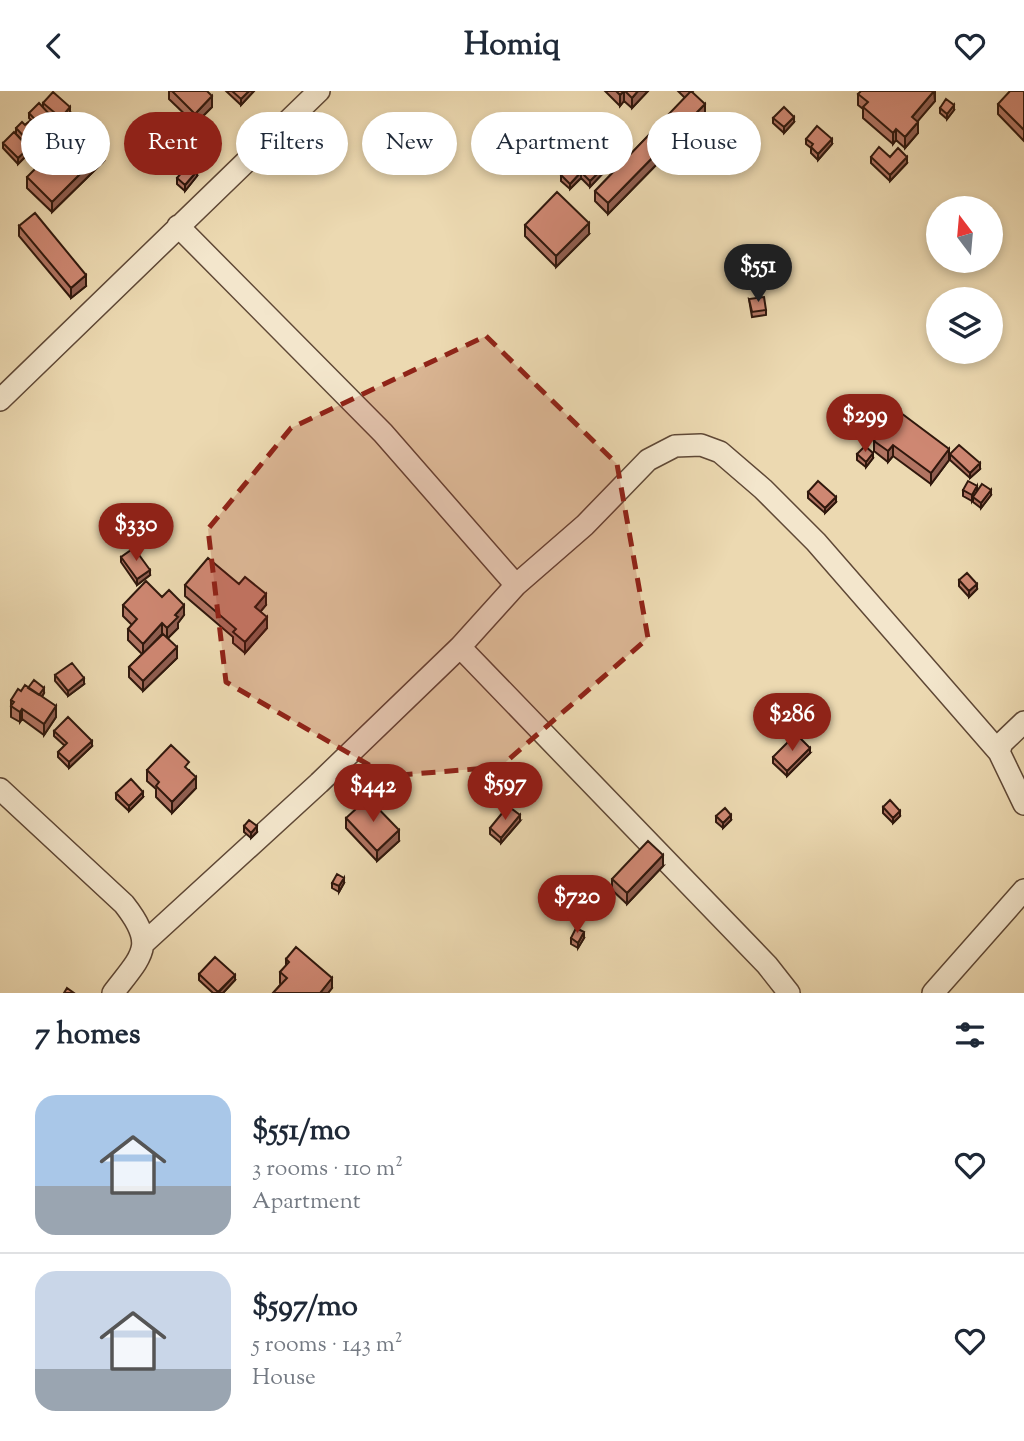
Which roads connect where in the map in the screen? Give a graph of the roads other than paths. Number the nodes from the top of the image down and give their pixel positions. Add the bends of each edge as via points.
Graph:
1 (318, 91) edge
2 (178, 226) junction
3 (0, 400) edge
4 (516, 585) junction
5 (460, 647) junction
6 (1024, 722) edge
7 (999, 752) junction
8 (0, 789) edge
9 (1024, 804) edge
10 (1024, 890) edge
11 (144, 943) junction
12 (113, 993) edge
13 (789, 993) edge
14 (933, 993) edge

1 - 2 street
2 - 3 street
2 - 4 street via 383,433
4 - 5 street
4 - 7 street via 585,525 648,460 675,446 701,445 738,466 802,526
5 - 11 street
5 - 13 street
6 - 7 street
7 - 9 street
8 - 11 street via 124,904 139,922
10 - 14 street
11 - 12 street via 138,960

